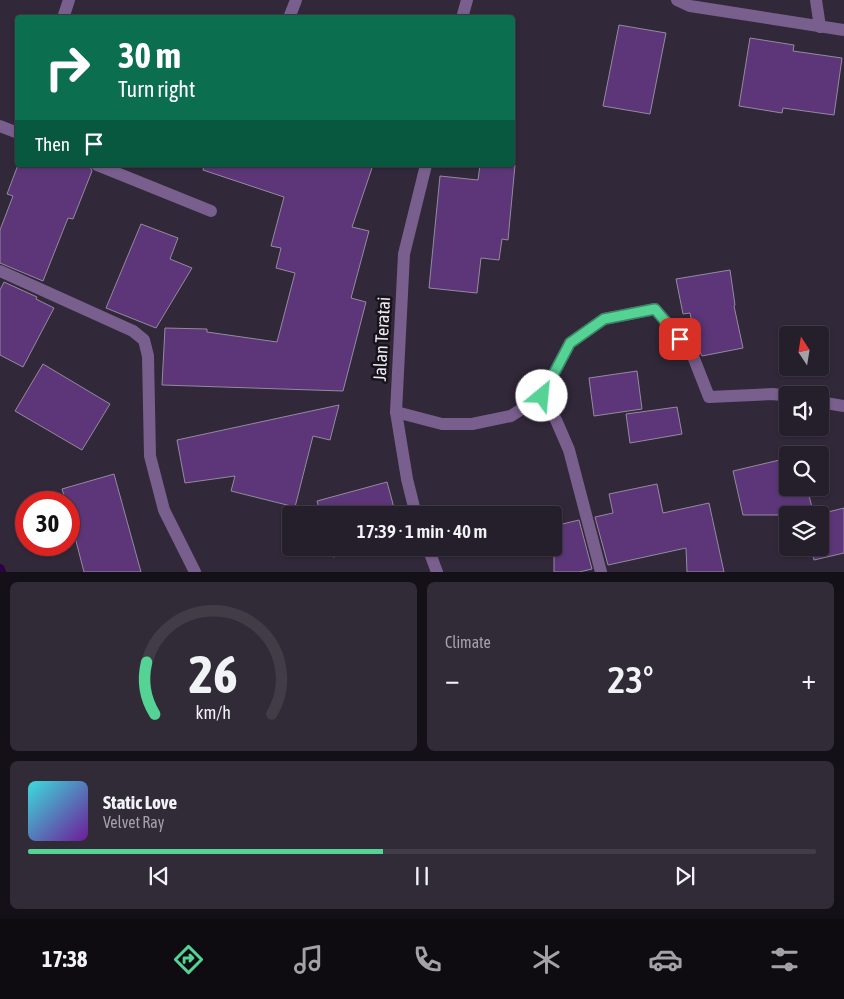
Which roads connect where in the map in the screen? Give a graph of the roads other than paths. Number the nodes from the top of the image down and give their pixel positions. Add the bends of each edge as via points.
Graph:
1 (69, 0) edge
2 (296, 0) edge
3 (467, 0) edge
4 (677, 0) edge
5 (816, 0) edge
6 (64, 15) edge
7 (290, 15) edge
8 (463, 15) edge
9 (820, 27) junction
10 (844, 30) edge
11 (0, 126) edge
12 (15, 132) edge
13 (102, 167) edge
14 (426, 167) edge
15 (211, 211) dead end
16 (0, 271) edge
17 (779, 395) edge
18 (542, 396) junction
19 (829, 404) edge
20 (844, 406) edge
21 (396, 412) junction
22 (414, 506) edge
23 (431, 556) edge
24 (195, 572) edge
25 (438, 572) edge
26 (601, 572) edge

1 - 6 street
2 - 7 street
3 - 8 street
4 - 9 street via 690,6
5 - 9 street
9 - 10 street
11 - 12 street
13 - 15 street
14 - 21 street, Jalan Teratai via 404,254
16 - 24 street via 133,331 144,340 148,356 150,456 164,510
17 - 18 street via 708,397 690,352 655,309 604,319 570,343
18 - 21 street via 511,416 472,424 442,424
18 - 26 street via 570,450
19 - 20 street
21 - 22 street, Jalan Teratai
23 - 25 street

